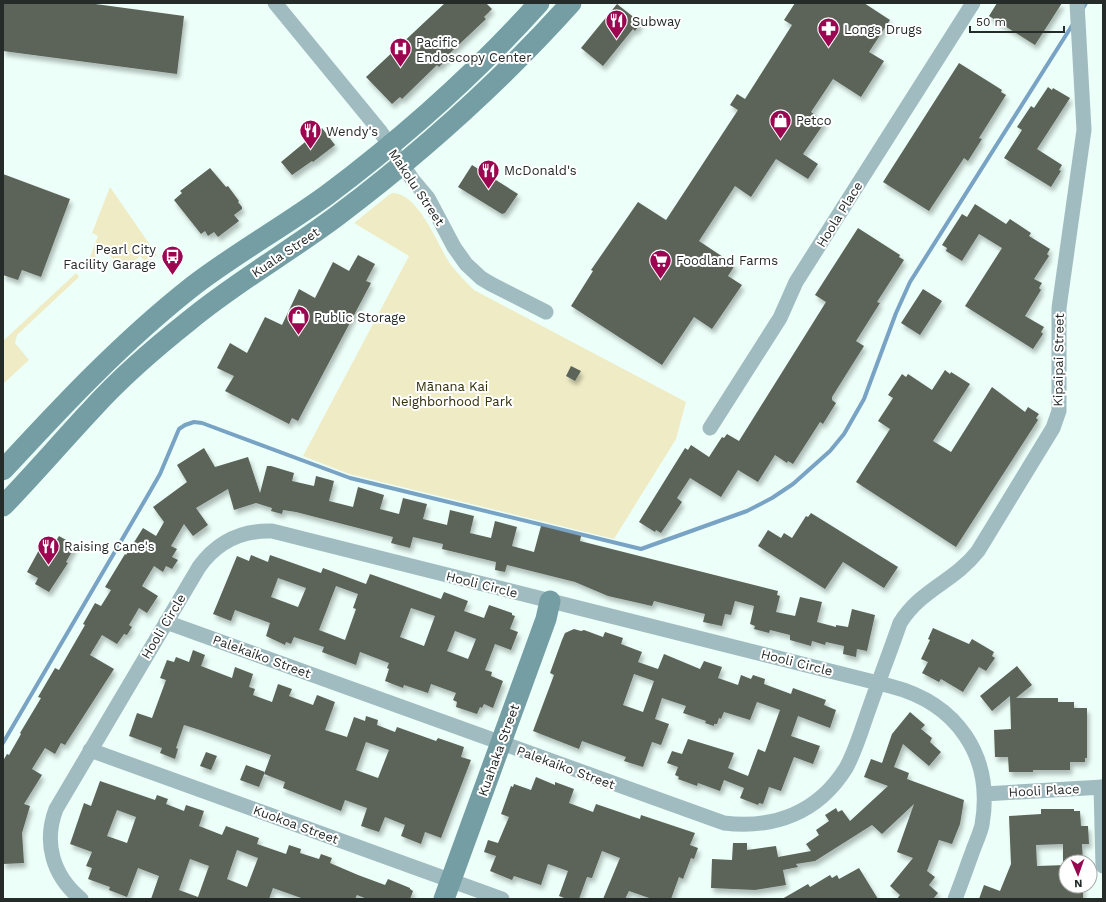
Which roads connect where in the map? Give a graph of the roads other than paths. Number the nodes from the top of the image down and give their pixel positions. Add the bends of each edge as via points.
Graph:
1 (275, 3) edge
2 (540, 3) edge
3 (571, 3) edge
4 (973, 3) edge
5 (1077, 5) edge
6 (389, 145) junction
7 (402, 165) junction
8 (195, 285) junction
9 (209, 304) junction
10 (546, 312) dead end
11 (710, 428) dead end
12 (3, 470) edge
13 (3, 506) edge
14 (550, 601) junction
15 (166, 622) junction
16 (879, 683) junction
17 (501, 743) junction
18 (90, 750) junction
19 (1102, 787) edge
20 (984, 794) junction
21 (1103, 866) edge
22 (448, 890) edge
23 (81, 899) edge
24 (502, 899) edge
25 (955, 899) edge

1 - 6 street, Makolu Street
2 - 6 main road, Kuala Street via 491,55
3 - 7 main road, Kuala Street via 504,74
4 - 11 street, Hoola Place via 796,282 780,318
5 - 16 street, Kipaipai Street via 1084,130 1059,308 1059,400 1056,418 1053,428 978,551 962,569 927,593 908,611 900,624
6 - 7 street, Makolu Street
6 - 8 main road, Kuala Street via 326,195
7 - 9 main road, Kuala Street via 325,225
7 - 10 street, Makolu Street via 428,198 460,256 472,271 491,284
8 - 9 main road
8 - 12 main road, Kuala Street via 118,350 70,397
9 - 13 main road, Kuala Street via 151,352 94,406
14 - 15 street, Hooli Circle via 272,531 262,531 234,537 208,555
14 - 16 street, Hooli Circle
14 - 17 main road, Kuahaka Street via 546,619
15 - 17 street, Palekaiko Street
15 - 18 street, Hooli Circle
16 - 17 street, Palekaiko Street via 854,751 836,782 810,806 788,818 768,823 737,825 711,820
16 - 20 street, Hooli Circle via 917,694 940,708 955,722 966,736 977,758
17 - 22 main road, Kuahaka Street
18 - 22 street, Kuokoa Street
18 - 23 street, Hooli Circle via 56,809 50,832 51,852 56,869 67,886
19 - 20 street, Hooli Place
19 - 21 street
20 - 25 street, Hooli Circle via 981,827
22 - 24 street, Kuokoa Street

